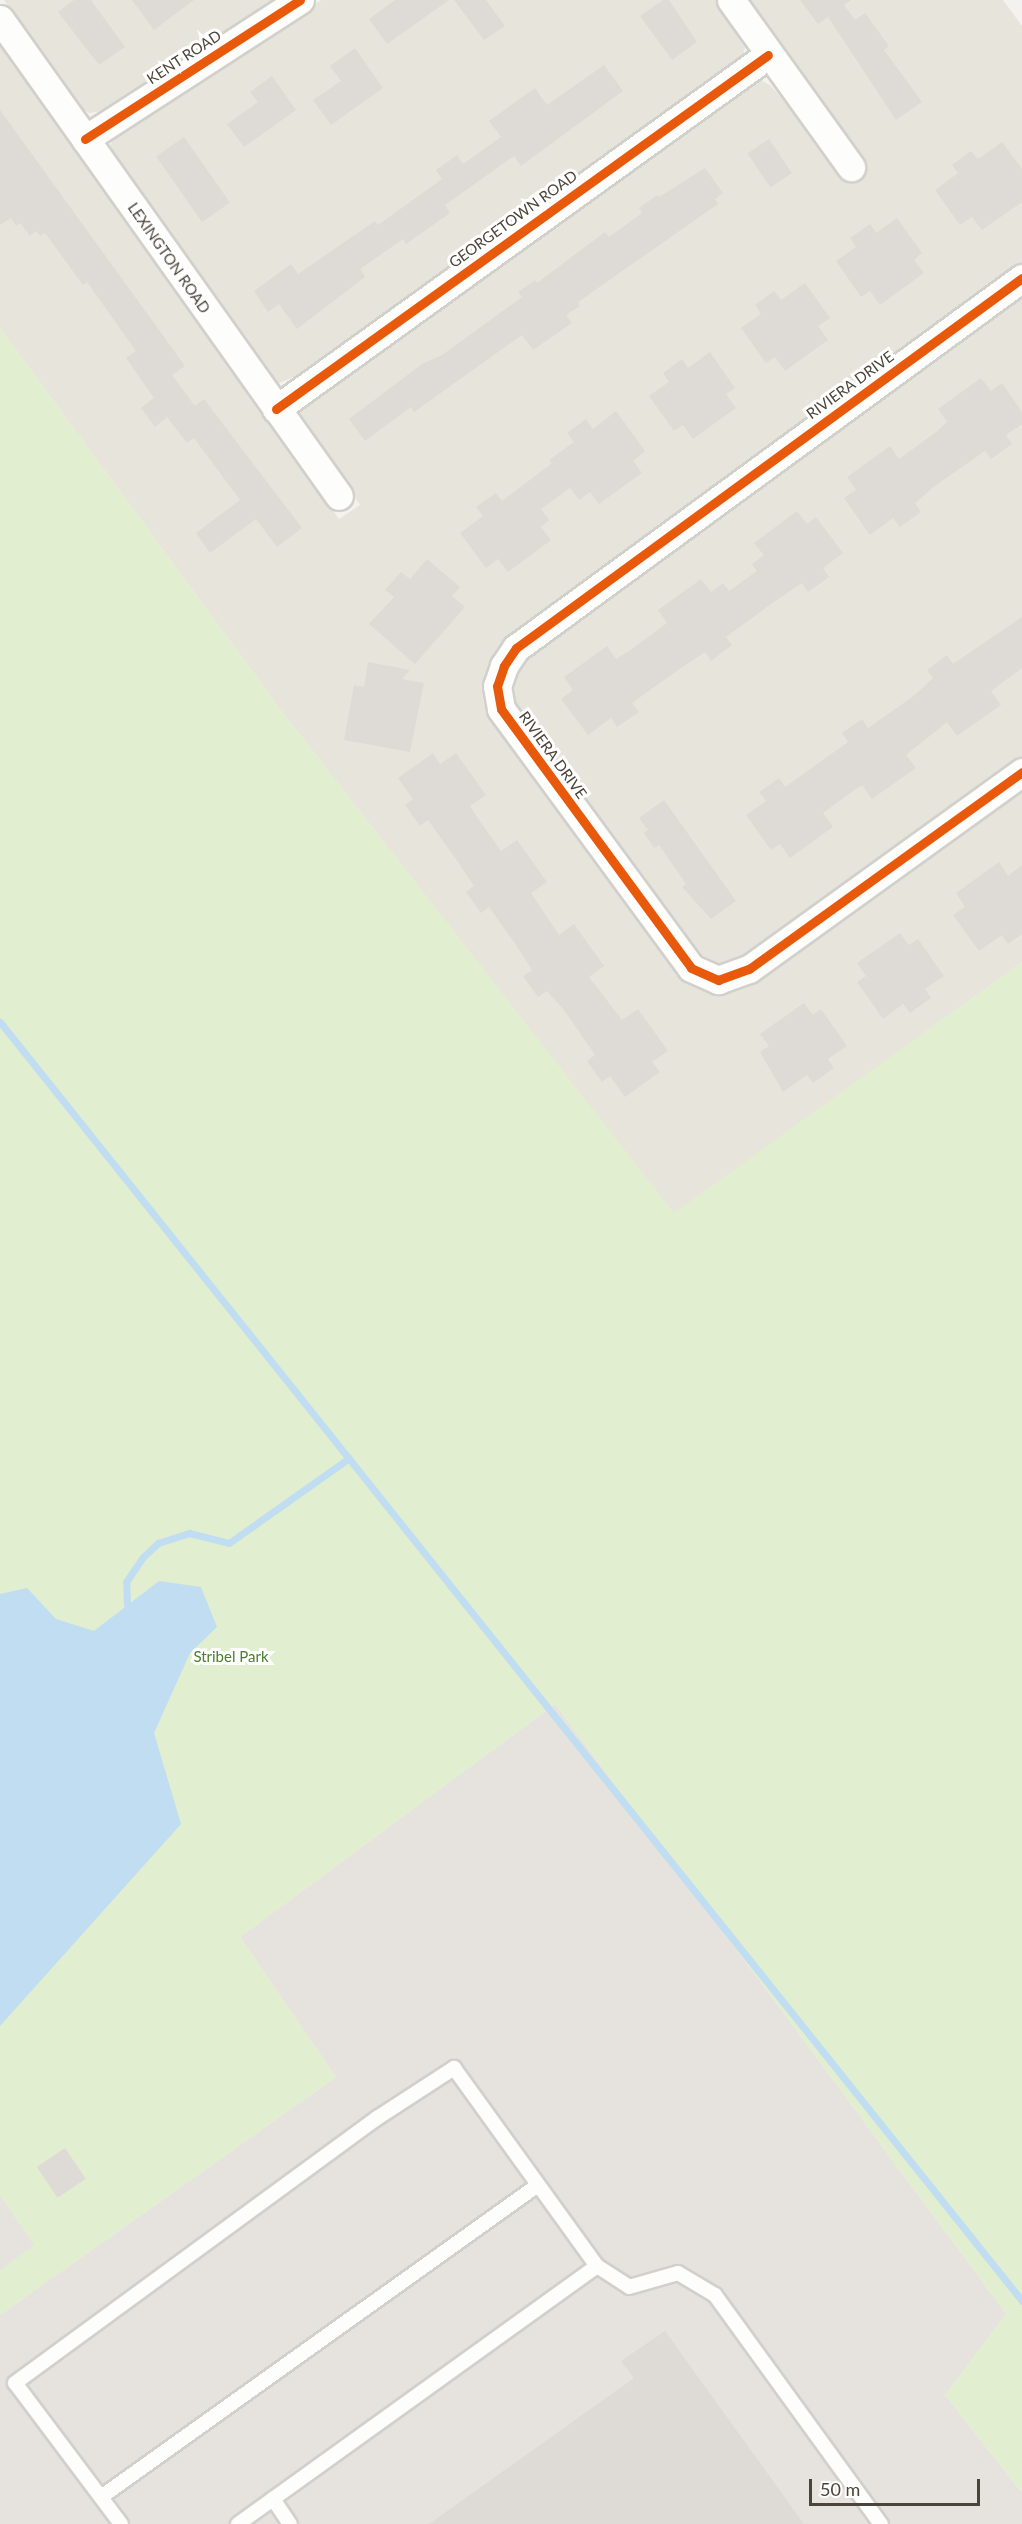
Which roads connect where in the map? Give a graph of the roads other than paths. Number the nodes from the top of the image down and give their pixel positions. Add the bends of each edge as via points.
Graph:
1 (300, 0) edge
2 (731, 0) edge
3 (0, 19) edge
4 (768, 54) junction
5 (85, 139) junction
6 (851, 167) dead end
7 (1022, 278) edge
8 (276, 409) junction
9 (339, 496) dead end
10 (1022, 772) edge
11 (538, 2185) junction
12 (597, 2266) junction
13 (101, 2497) junction
14 (273, 2499) junction
15 (122, 2524) edge
16 (238, 2524) edge
17 (290, 2524) edge
18 (881, 2524) edge

1 - 5 street, KENT ROAD
2 - 4 street
3 - 5 street, LEXINGTON ROAD
4 - 6 street
4 - 8 street, GEORGETOWN ROAD
5 - 8 street, LEXINGTON ROAD
7 - 10 street, RIVIERA DRIVE via 516,648 497,686 501,709 691,968 718,980 749,969
8 - 9 street, LEXINGTON ROAD
11 - 12 lane
11 - 13 lane
11 - 13 lane via 454,2068 376,2118 15,2383
12 - 14 lane
12 - 18 lane via 629,2287 678,2273 715,2295
13 - 15 lane
14 - 16 lane
14 - 17 lane

